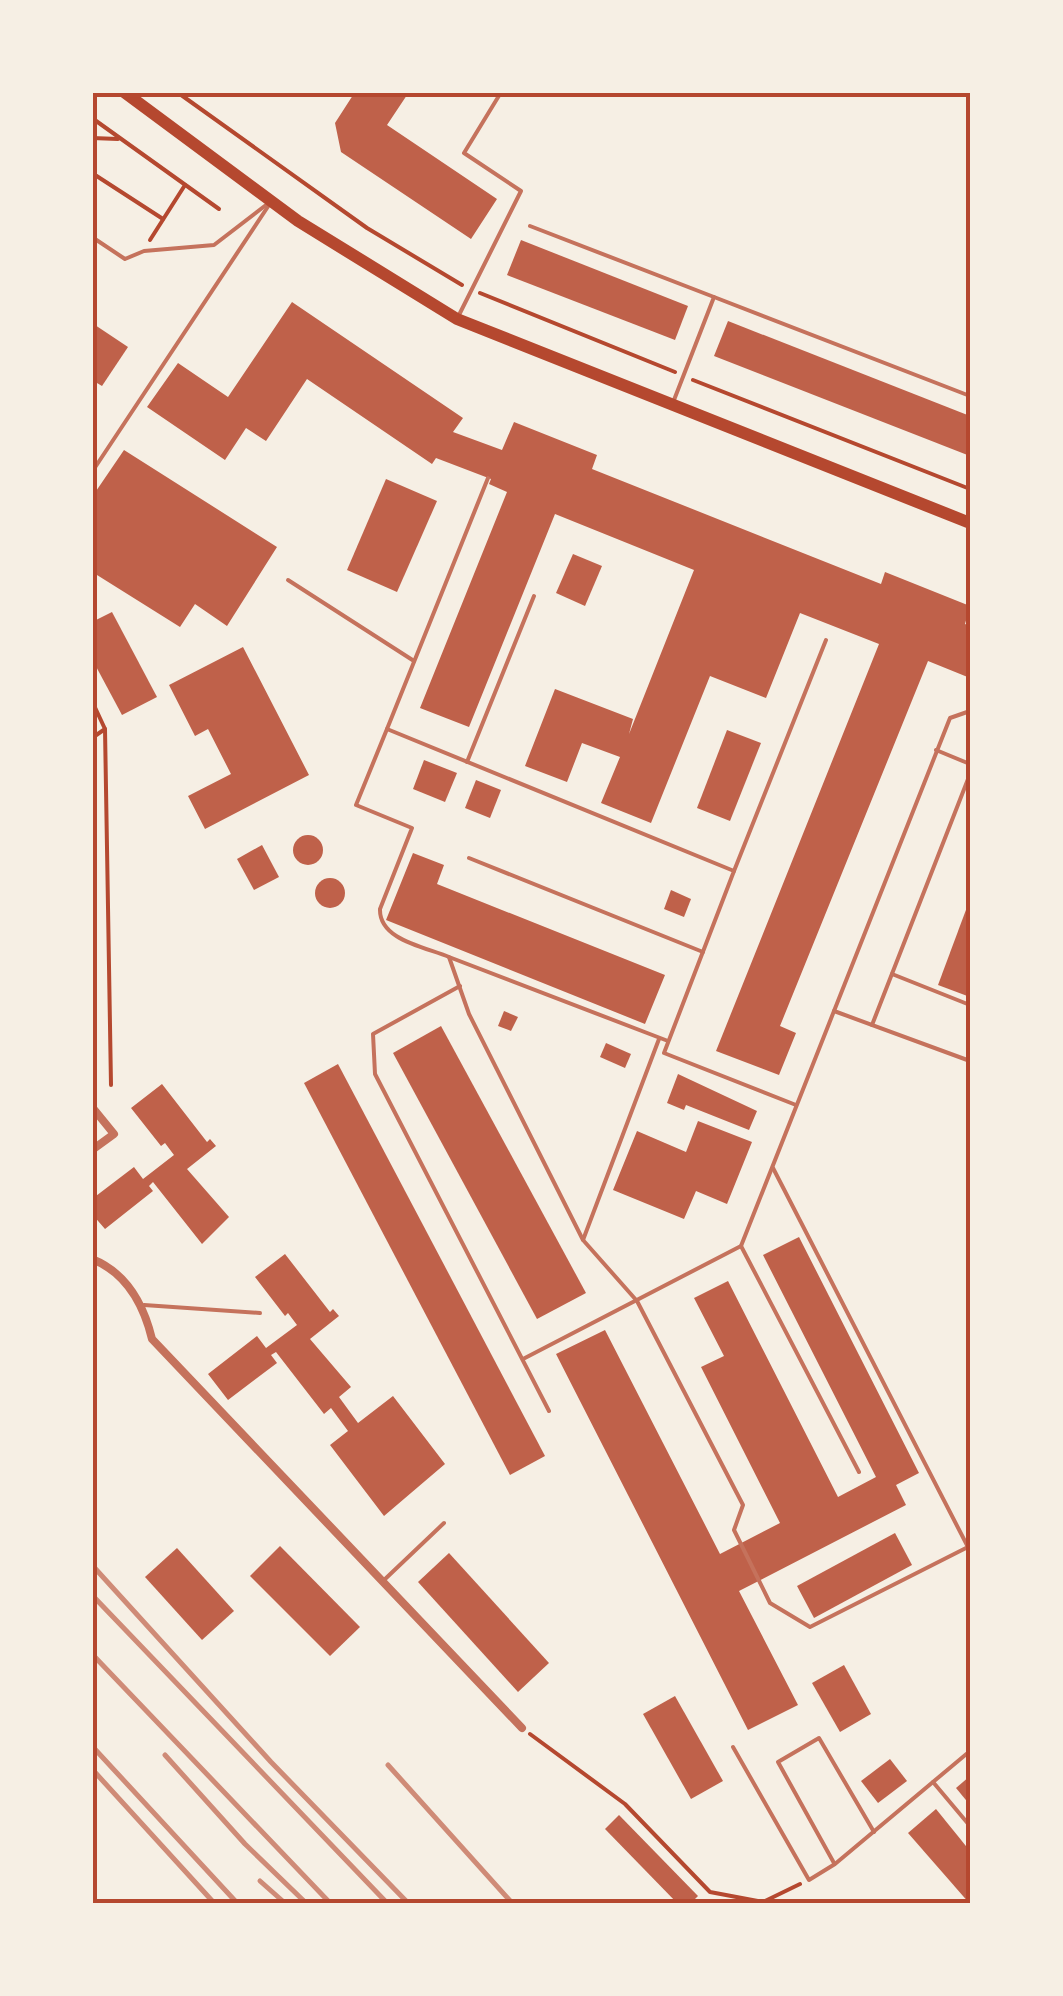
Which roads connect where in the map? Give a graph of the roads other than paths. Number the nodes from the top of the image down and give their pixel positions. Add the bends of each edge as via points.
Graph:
1 (124, 92) edge
2 (500, 94) edge
3 (271, 202) junction
4 (530, 226) dead end
5 (92, 237) edge
6 (714, 297) junction
7 (457, 319) junction
8 (970, 396) edge
9 (672, 404) junction
10 (92, 472) edge
11 (488, 478) dead end
12 (970, 523) edge
13 (288, 580) dead end
14 (534, 596) dead end
15 (826, 640) dead end
16 (414, 661) junction
17 (970, 711) edge
18 (387, 729) junction
19 (936, 750) junction
20 (467, 762) junction
21 (970, 764) edge
22 (970, 774) edge
23 (469, 858) dead end
24 (734, 871) junction
25 (702, 952) junction
26 (449, 957) junction
27 (892, 974) junction
28 (460, 986) junction
29 (970, 1005) edge
30 (833, 1011) junction
31 (872, 1025) junction
32 (659, 1038) junction
33 (668, 1041) junction
34 (970, 1061) edge
35 (796, 1105) junction
36 (92, 1107) edge
37 (92, 1150) edge
38 (772, 1167) junction
39 (584, 1240) junction
40 (741, 1246) junction
41 (92, 1259) edge
42 (637, 1300) junction
43 (144, 1305) junction
44 (260, 1313) dead end
45 (522, 1359) junction
46 (550, 1411) dead end
47 (859, 1472) dead end
48 (444, 1522) dead end
49 (969, 1549) edge
50 (383, 1581) junction
51 (522, 1728) road end
52 (732, 1748) dead end
53 (970, 1751) edge
54 (934, 1782) junction
55 (970, 1826) edge
56 (874, 1832) junction
57 (835, 1864) junction

1 - 3 main road
2 - 7 lane via 464,153 521,192
3 - 5 lane via 214,245 144,250 125,258
3 - 7 main road
3 - 10 lane
4 - 6 lane
6 - 8 lane
6 - 9 lane
7 - 9 main road
9 - 12 main road
11 - 16 lane
13 - 16 lane
14 - 20 lane
15 - 24 lane
16 - 18 lane
17 - 19 lane via 950,718
18 - 20 lane
18 - 26 lane via 356,805 412,828 380,909 381,922 388,932
19 - 21 lane
19 - 30 lane
20 - 24 lane
22 - 27 lane
23 - 25 lane
24 - 25 lane
25 - 33 lane
26 - 28 lane
26 - 32 lane
27 - 29 lane
27 - 31 lane
28 - 39 lane
28 - 45 lane via 373,1034 374,1074
30 - 31 lane
30 - 35 lane
31 - 34 lane
32 - 33 lane
32 - 39 lane
33 - 35 lane via 664,1053
35 - 38 lane
36 - 37 street via 114,1134
38 - 40 lane
38 - 49 lane
39 - 42 lane
40 - 42 lane
40 - 47 lane
41 - 43 street via 106,1264
42 - 45 lane
42 - 49 lane via 743,1505 734,1530 770,1603 810,1627
43 - 44 lane
43 - 50 street via 152,1339
45 - 46 lane
48 - 50 lane
50 - 51 street
52 - 57 lane via 809,1880
53 - 54 lane
54 - 55 lane
54 - 56 lane
56 - 57 lane
56 - 57 lane via 820,1738 778,1762

